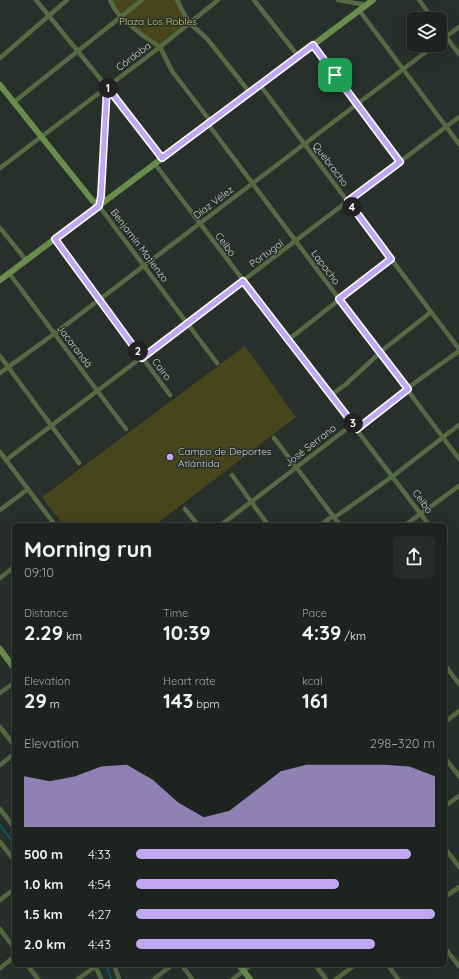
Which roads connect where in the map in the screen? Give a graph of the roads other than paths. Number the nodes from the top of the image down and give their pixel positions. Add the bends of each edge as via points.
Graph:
1 (36, 0) edge
2 (67, 0) edge
3 (110, 0) edge
4 (142, 0) edge
5 (177, 0) edge
6 (218, 0) edge
7 (254, 0) edge
8 (338, 0) edge
9 (373, 0) edge
10 (418, 0) edge
11 (364, 3) edge
12 (360, 10) junction
13 (427, 12) edge
14 (49, 15) junction
15 (121, 17) junction
16 (189, 23) junction
17 (459, 27) edge
18 (447, 36) edge
19 (447, 38) edge
20 (313, 45) junction
21 (160, 47) junction
22 (77, 51) junction
23 (426, 52) edge
24 (459, 54) edge
25 (298, 56) junction
26 (0, 58) edge
27 (403, 69) junction
28 (0, 85) edge
29 (260, 85) junction
30 (107, 87) junction
31 (250, 93) junction
32 (14, 102) junction
33 (356, 104) junction
34 (459, 117) edge
35 (209, 123) junction
36 (446, 126) junction
37 (41, 136) junction
38 (304, 144) junction
39 (459, 144) edge
40 (162, 158) junction
41 (400, 162) junction
42 (155, 164) junction
43 (0, 168) edge
44 (253, 183) junction
45 (348, 201) junction
46 (99, 206) junction
47 (200, 223) junction
48 (0, 228) edge
49 (55, 239) junction
50 (296, 242) junction
51 (391, 259) junction
52 (26, 260) junction
53 (144, 266) junction
54 (9, 273) junction
55 (0, 280) edge
56 (243, 281) junction
57 (339, 299) junction
58 (100, 300) junction
59 (431, 312) junction
60 (187, 324) junction
61 (54, 334) junction
62 (288, 340) junction
63 (459, 350) edge
64 (380, 353) junction
65 (0, 356) edge
66 (142, 358) junction
67 (217, 363) dead end
68 (8, 367) junction
69 (0, 373) edge
70 (408, 389) junction
71 (98, 392) junction
72 (170, 395) dead end
73 (331, 395) junction
74 (353, 424) junction
75 (459, 425) edge
76 (53, 426) junction
77 (126, 429) dead end
78 (357, 429) junction
79 (443, 437) junction
80 (274, 438) dead end
81 (0, 452) edge
82 (459, 459) edge
83 (6, 460) junction
84 (79, 463) dead end
85 (296, 468) junction
86 (232, 475) dead end
87 (393, 476) junction
88 (459, 486) edge
89 (28, 489) junction
90 (251, 502) junction
91 (185, 509) dead end
92 (0, 510) edge
93 (420, 514) junction
94 (334, 517) junction
95 (54, 523) edge
96 (196, 523) edge
97 (224, 523) edge
98 (267, 523) edge
99 (324, 523) edge
100 (338, 523) edge
101 (408, 523) edge
102 (427, 523) edge
103 (12, 569) edge
104 (0, 578) edge
105 (0, 649) edge
106 (12, 665) edge
107 (447, 669) edge
108 (12, 684) edge
109 (459, 684) edge
110 (0, 693) edge
111 (459, 712) edge
112 (447, 721) edge
113 (0, 726) edge
114 (12, 742) edge
115 (12, 756) edge
116 (447, 761) edge
117 (0, 765) edge
118 (459, 776) edge
119 (459, 796) edge
120 (447, 805) edge
121 (0, 809) edge
122 (12, 823) edge
123 (0, 842) edge
124 (447, 851) edge
125 (12, 857) edge
126 (459, 867) edge
127 (459, 887) edge
128 (12, 891) edge
129 (447, 896) edge
130 (0, 900) edge
131 (0, 930) edge
132 (12, 945) edge
133 (447, 951) edge
134 (12, 959) edge
135 (459, 966) edge
136 (29, 967) edge
137 (93, 967) edge
138 (97, 967) edge
139 (115, 967) edge
140 (169, 967) edge
141 (183, 967) edge
142 (240, 967) edge
143 (248, 967) edge
144 (317, 967) edge
145 (352, 967) edge
146 (389, 967) edge
147 (0, 968) edge
148 (243, 971) junction
149 (38, 979) edge
150 (78, 979) edge
151 (101, 979) edge
152 (119, 979) edge
153 (154, 979) edge
154 (192, 979) edge
155 (233, 979) edge
156 (250, 979) edge
157 (326, 979) edge
158 (336, 979) edge
159 (398, 979) edge

1 - 14 street
2 - 14 street
3 - 15 street
4 - 15 street
5 - 16 street
6 - 16 street, Córdoba
7 - 25 street
8 - 11 street
9 - 11 main road
10 - 13 street
11 - 12 main road
12 - 20 main road
12 - 27 street
14 - 22 street
14 - 26 street
15 - 21 street
15 - 22 street
16 - 21 street, Córdoba
16 - 31 street via 209,42
17 - 18 street
19 - 24 street
20 - 25 main road
20 - 33 street
21 - 30 street, Córdoba
21 - 35 street, Lapacho via 172,72
22 - 30 street
22 - 32 street
23 - 27 street, Díaz Vélez
25 - 29 main road
27 - 33 street, Díaz Vélez
27 - 36 street
28 - 32 main road, Benjamín Matienzo
29 - 31 main road
29 - 38 street, Quebracho
30 - 37 street, Córdoba
30 - 40 street
30 - 46 street
31 - 35 main road
32 - 37 main road, Benjamín Matienzo
33 - 38 street, Díaz Vélez
33 - 41 street
34 - 36 street, Portugal
35 - 40 main road
35 - 44 street, Lapacho
36 - 39 street
36 - 41 street, Portugal
37 - 43 street, Córdoba
37 - 46 main road, Benjamín Matienzo
38 - 44 street, Díaz Vélez
38 - 45 street, Quebracho
40 - 42 main road
41 - 45 street, Portugal
42 - 46 main road
42 - 47 street, Ceibo
44 - 47 street, Díaz Vélez
44 - 50 street, Lapacho
45 - 50 street, Portugal
45 - 51 street, Quebracho
46 - 49 main road
46 - 53 street, Benjamín Matienzo
47 - 53 street, Díaz Vélez
47 - 56 street, Ceibo
48 - 52 street
49 - 52 main road
49 - 58 street, Cairo
50 - 56 street, Portugal
50 - 57 street, Lapacho
51 - 57 street
51 - 59 street, Quebracho
52 - 54 main road
53 - 58 street, Díaz Vélez
53 - 60 street, Benjamín Matienzo
54 - 55 main road
54 - 61 street, Jacarandá
56 - 60 street, Portugal
56 - 62 street, Ceibo
57 - 62 street
57 - 64 street, Lapacho
58 - 61 street, Díaz Vélez
58 - 66 street, Cairo
59 - 63 street, Quebracho
59 - 64 street
60 - 66 street, Portugal
60 - 67 street, Benjamín Matienzo
61 - 68 street, Díaz Vélez
61 - 71 street, Jacarandá
62 - 73 street, Ceibo
63 - 70 street
64 - 70 street, Lapacho
64 - 73 street
65 - 68 street
66 - 71 street, Portugal
66 - 72 street, Cairo
68 - 69 street, Díaz Vélez
68 - 76 street
70 - 78 street
70 - 79 street, Lapacho
71 - 76 street, Portugal
71 - 77 street, Jacarandá
73 - 74 street, Ceibo
74 - 78 street, Ceibo
74 - 85 street, José Serrano
75 - 79 street
76 - 83 street, Portugal
76 - 84 street
78 - 87 street, Ceibo
79 - 82 street, Lapacho
79 - 87 street
80 - 85 street
81 - 83 street
83 - 89 street
85 - 90 street, José Serrano
85 - 94 street
86 - 90 street
87 - 93 street, Ceibo
87 - 94 street
88 - 93 street
89 - 92 street
89 - 95 street
90 - 97 street, José Serrano
90 - 98 street
91 - 96 street
93 - 101 street
93 - 102 street, Ceibo
94 - 99 street
94 - 100 street
103 - 104 street
105 - 106 main road
107 - 109 street
108 - 110 street
111 - 112 street
113 - 114 street
115 - 117 street
116 - 118 street
119 - 120 street
121 - 122 street
123 - 125 street
124 - 126 street
127 - 129 street
128 - 130 street
131 - 132 street
133 - 135 street
134 - 147 street
136 - 149 street
137 - 150 street
138 - 151 street
139 - 152 street
140 - 153 street
141 - 154 street
142 - 148 main road
143 - 148 street
144 - 157 street
145 - 158 street
146 - 159 street
148 - 155 street
148 - 156 main road

